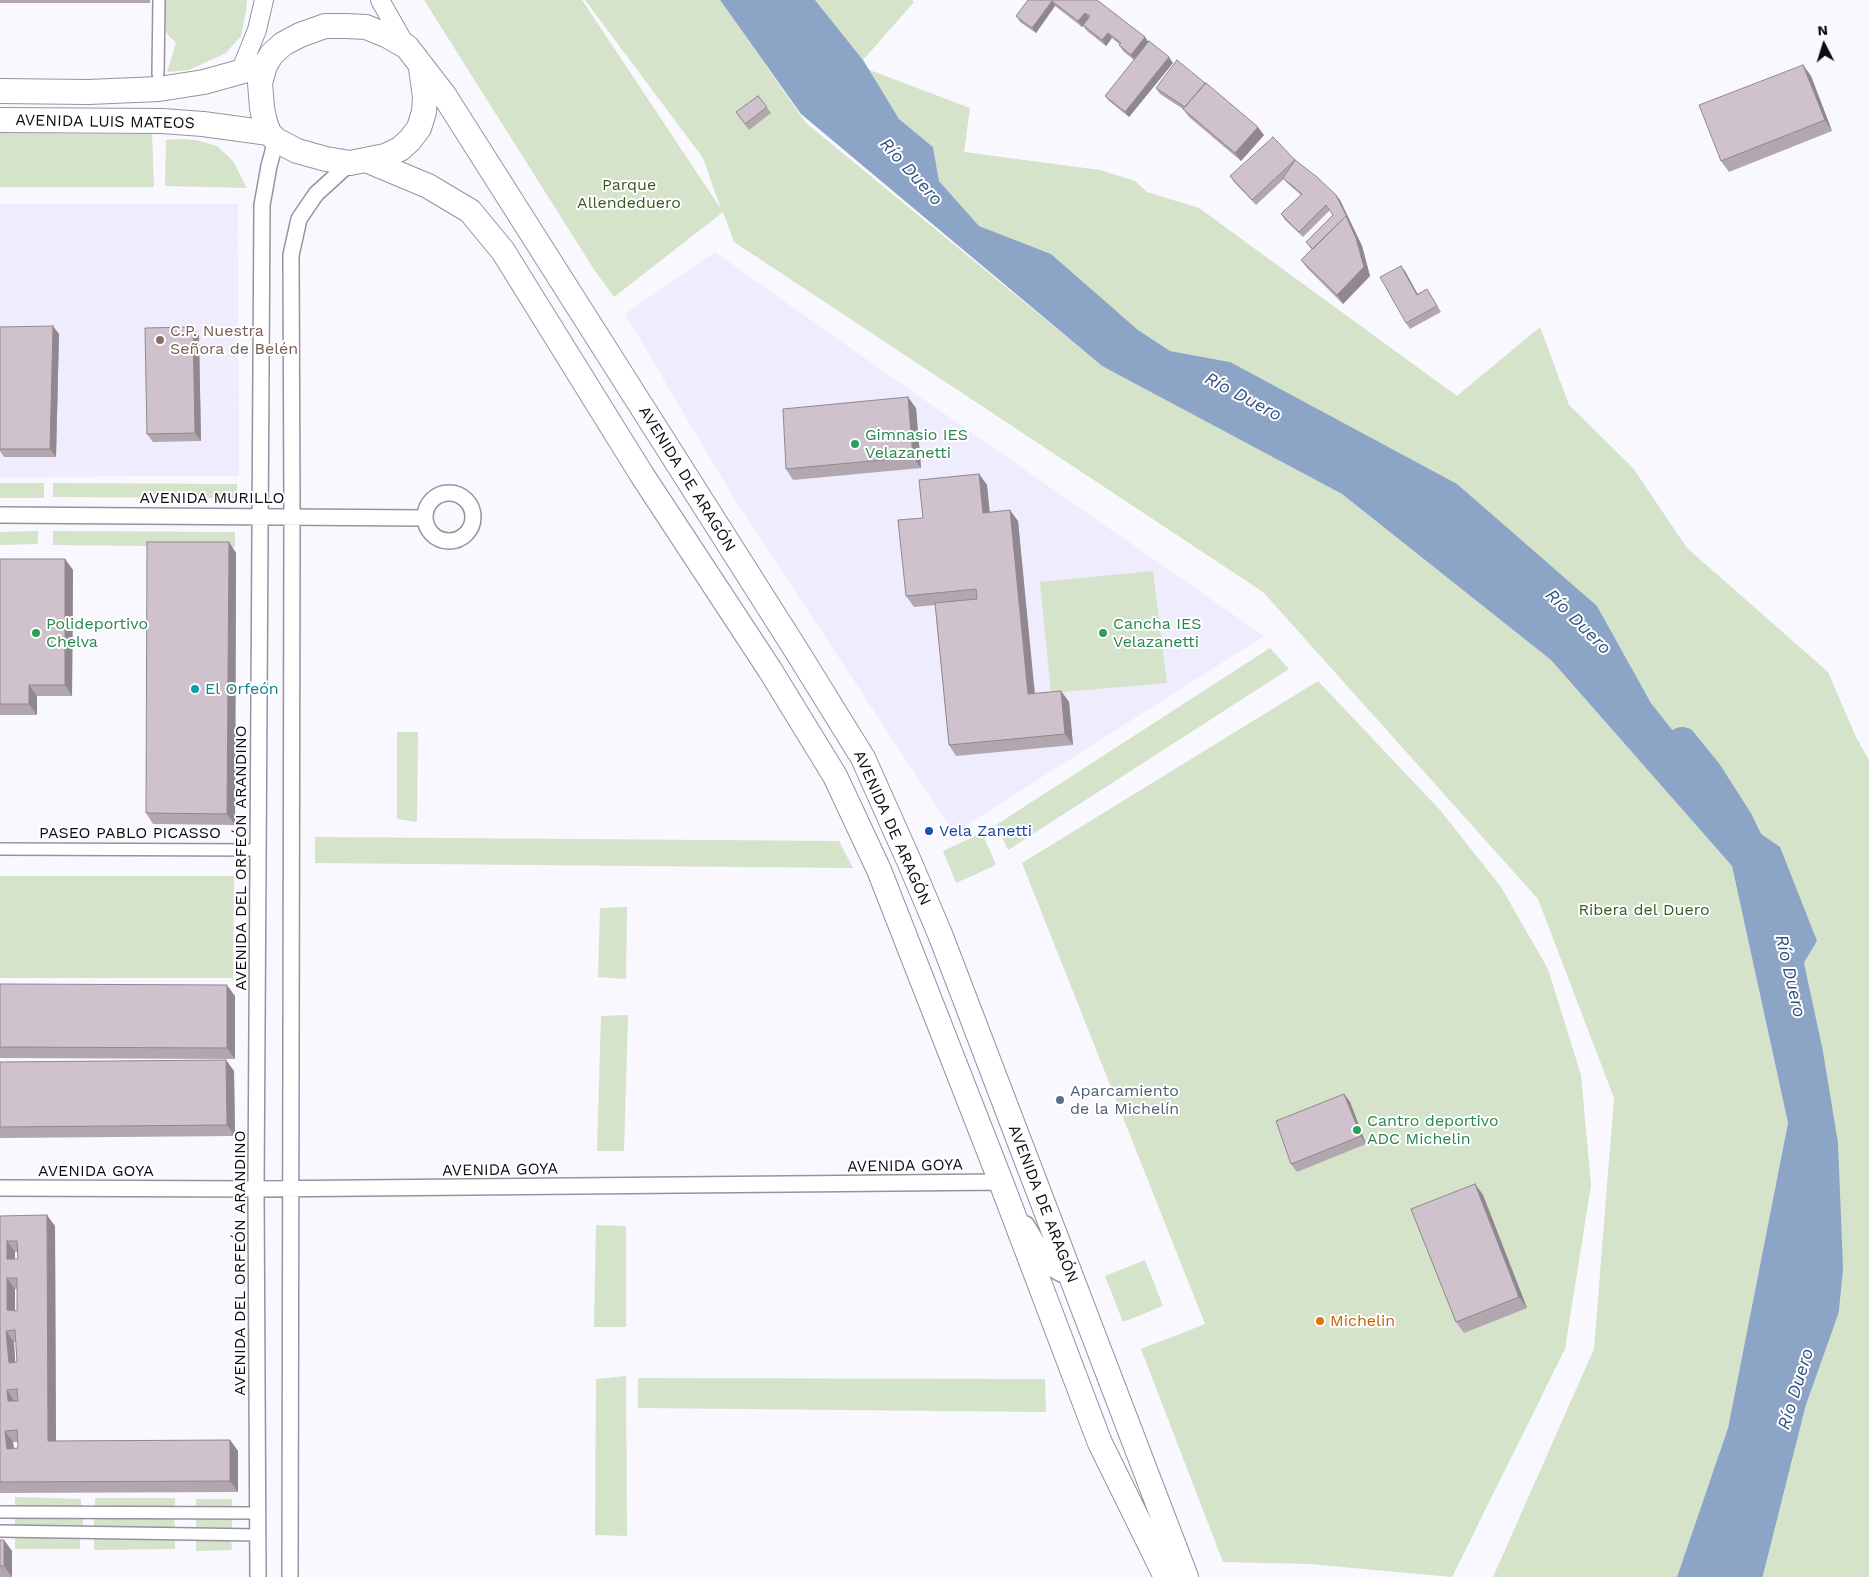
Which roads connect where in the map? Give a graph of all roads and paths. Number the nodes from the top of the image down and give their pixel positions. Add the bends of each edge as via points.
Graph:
1 (159, 0) edge
2 (264, 0) edge
3 (380, 0) edge
4 (406, 47) junction
5 (268, 59) junction
6 (421, 68) junction
7 (240, 72) junction
8 (158, 74) dead end
9 (0, 91) edge
10 (0, 120) edge
11 (273, 137) junction
12 (358, 162) junction
13 (0, 515) edge
14 (260, 516) junction
15 (292, 516) junction
16 (424, 518) dead end
17 (0, 849) edge
18 (260, 850) junction
19 (1001, 1182) junction
20 (0, 1188) edge
21 (256, 1189) junction
22 (290, 1189) junction
23 (1070, 1274) junction
24 (1, 1512) edge
25 (88, 1512) junction
26 (186, 1513) junction
27 (258, 1513) junction
28 (2, 1531) edge
29 (88, 1532) junction
30 (186, 1534) junction
31 (258, 1534) junction
32 (258, 1577) edge
33 (290, 1577) edge
34 (1166, 1577) edge
35 (1186, 1577) edge

1 - 8 street
2 - 5 street
2 - 7 street via 257,30
3 - 4 street
4 - 5 highway via 366,28 325,26 283,44
4 - 6 highway
5 - 7 highway, AVENIDA LUIS MATEOS
5 - 11 highway via 260,82 262,108
6 - 12 highway via 426,97 419,128 400,149
6 - 23 highway, AVENIDA DE ARAGÓN via 444,95 863,758 940,934
7 - 9 highway, AVENIDA LUIS MATEOS via 159,89
10 - 11 highway, AVENIDA LUIS MATEOS via 162,121 203,124
11 - 12 highway via 297,151 326,159
11 - 14 street, AVENIDA DEL ORFEÓN ARANDINO via 262,205
12 - 15 street via 325,185 298,219 290,255
12 - 19 highway, AVENIDA DE ARAGÓN via 428,186 470,211 503,251 642,475 770,670 835,776 879,870
13 - 14 street, AVENIDA MURILLO
14 - 15 street, AVENIDA MURILLO
14 - 18 street, AVENIDA DEL ORFEÓN ARANDINO
15 - 16 street, AVENIDA MURILLO
15 - 22 street
17 - 18 street, PASEO PABLO PICASSO
18 - 21 street, AVENIDA DEL ORFEÓN ARANDINO
19 - 22 street, AVENIDA GOYA
19 - 23 street via 1054,1270
19 - 34 highway, AVENIDA DE ARAGÓN via 1100,1443
20 - 21 street, AVENIDA GOYA
21 - 22 street, AVENIDA GOYA
21 - 27 street, AVENIDA DEL ORFEÓN ARANDINO
22 - 33 street
23 - 35 highway, AVENIDA DE ARAGÓN
24 - 25 street
24 - 28 street
25 - 26 street
25 - 29 street
26 - 27 street
26 - 30 street
27 - 31 street, AVENIDA DEL ORFEÓN ARANDINO
28 - 29 street
29 - 30 street
30 - 31 street
31 - 32 street, AVENIDA DEL ORFEÓN ARANDINO

